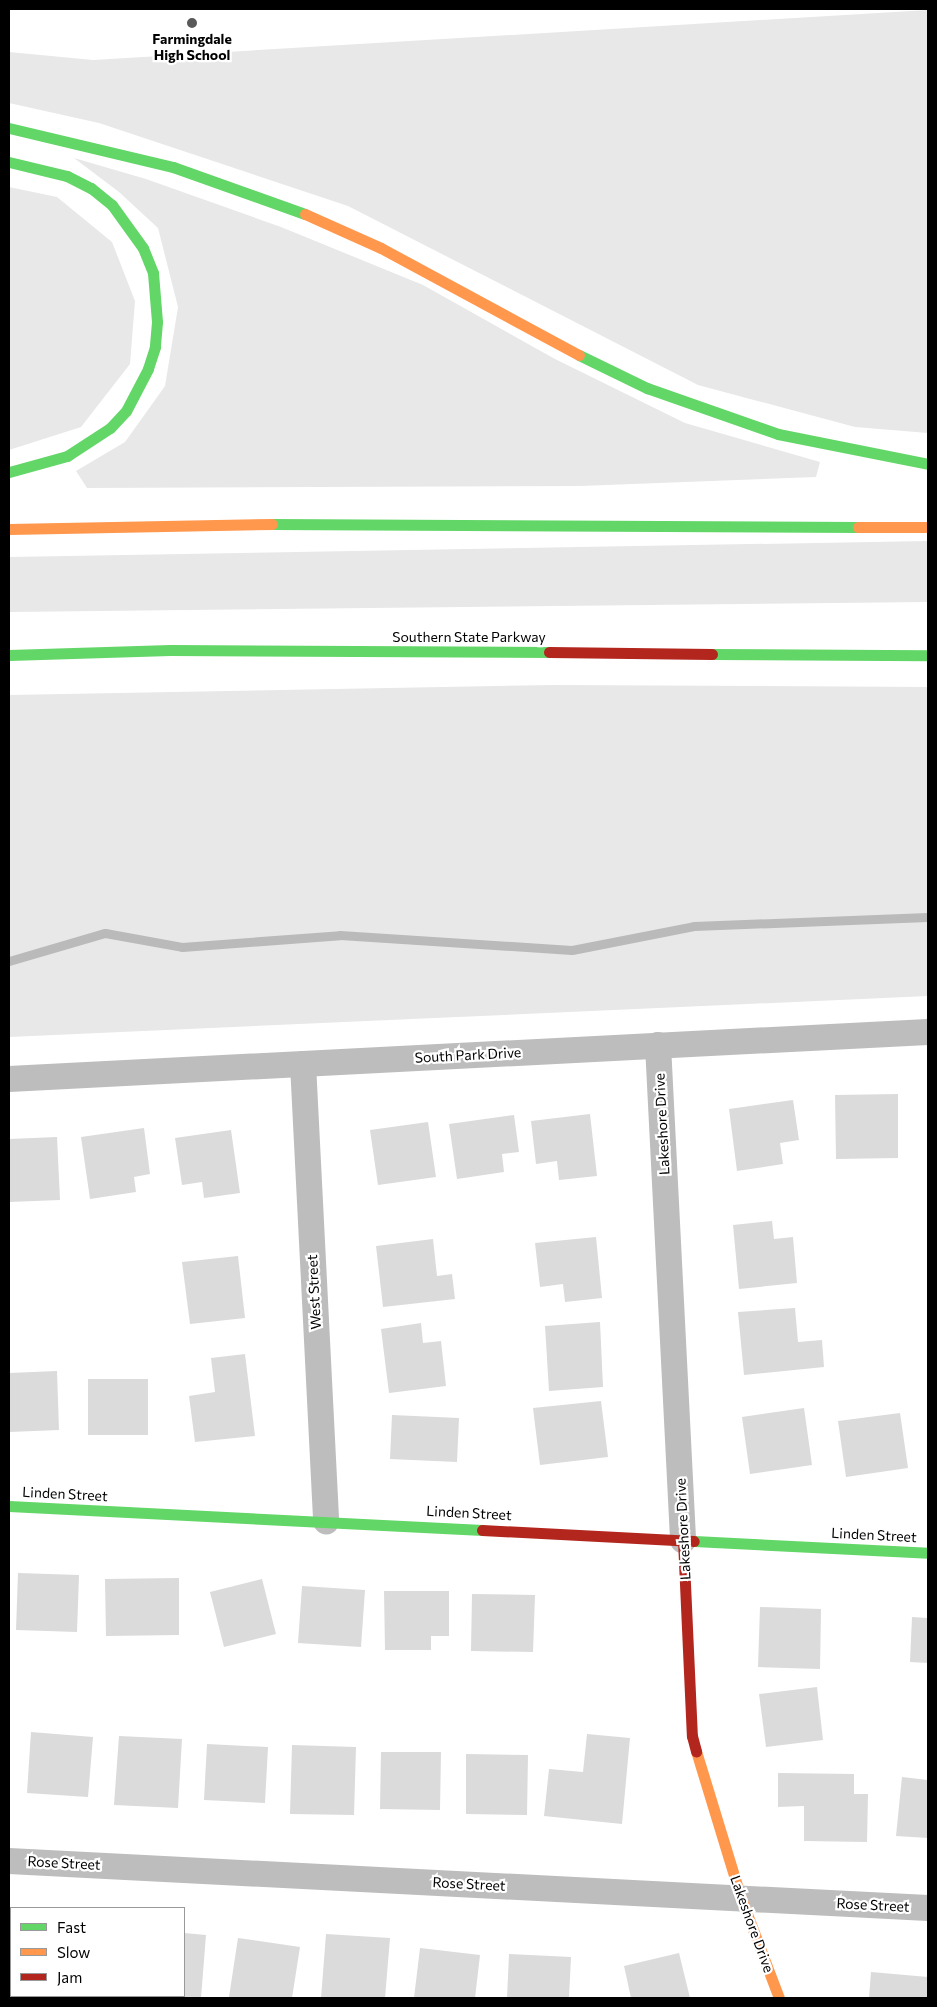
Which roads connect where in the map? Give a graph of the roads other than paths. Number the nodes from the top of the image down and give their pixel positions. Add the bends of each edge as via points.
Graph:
1 (9, 128) edge
2 (9, 162) edge
3 (928, 464) edge
4 (9, 472) edge
5 (928, 527) edge
6 (9, 529) edge
7 (9, 655) edge
8 (928, 656) edge
9 (928, 1032) edge
10 (658, 1045) junction
11 (302, 1064) junction
12 (9, 1079) edge
13 (9, 1506) edge
14 (326, 1521) junction
15 (683, 1540) junction
16 (928, 1553) edge
17 (9, 1861) edge
18 (741, 1898) junction
19 (928, 1908) edge
20 (780, 1998) edge

1 - 3 main road via 173,167 315,218 381,248 590,361 700,408 778,434
2 - 4 main road via 67,176 91,188 112,205 143,248 153,272 158,322 148,369 126,411 110,428 67,456
5 - 6 main road via 264,524
7 - 8 main road, Southern State Parkway via 180,650
9 - 10 street, South Park Drive
10 - 11 street, South Park Drive
10 - 15 street, Lakeshore Drive
11 - 12 street, South Park Drive
11 - 14 street, West Street
13 - 14 main road, Linden Street
14 - 15 main road, Linden Street
15 - 16 main road, Linden Street
15 - 18 main road, Lakeshore Drive via 692,1736
17 - 18 street, Rose Street
18 - 19 street, Rose Street
18 - 20 main road, Lakeshore Drive

